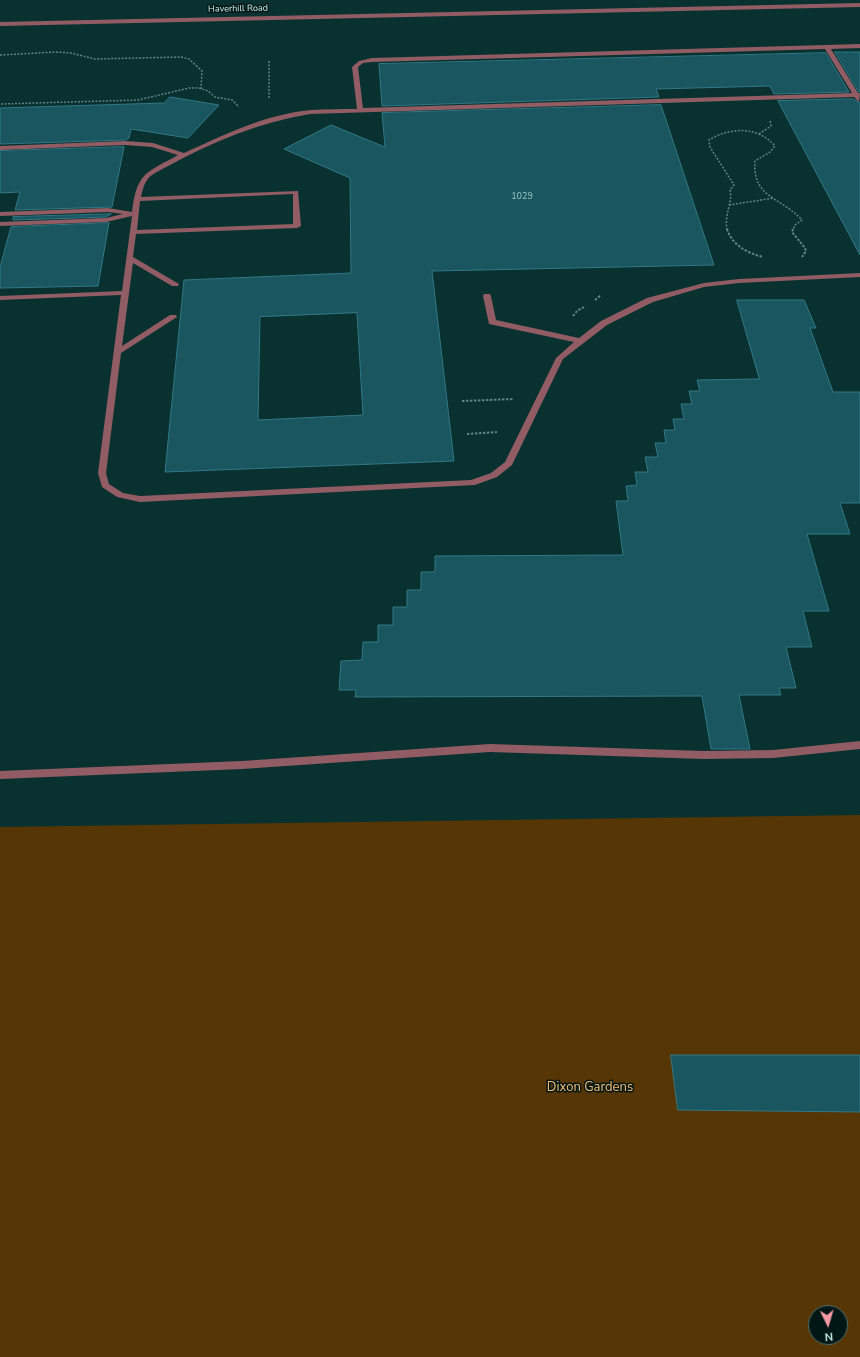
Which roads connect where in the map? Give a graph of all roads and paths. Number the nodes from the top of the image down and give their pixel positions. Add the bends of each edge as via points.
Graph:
1 (860, 5) edge
2 (0, 24) edge
3 (860, 46) edge
4 (827, 47) junction
5 (0, 55) edge
6 (201, 89) junction
7 (858, 95) edge
8 (860, 102) edge
9 (1, 104) dead end
10 (240, 109) dead end
11 (360, 110) junction
12 (769, 118) dead end
13 (759, 134) junction
14 (0, 148) edge
15 (184, 156) junction
16 (138, 198) junction
17 (775, 198) junction
18 (729, 205) junction
19 (135, 213) junction
20 (0, 214) edge
21 (0, 224) edge
22 (133, 232) junction
23 (130, 258) junction
24 (767, 258) dead end
25 (860, 275) edge
26 (811, 278) junction
27 (175, 284) dead end
28 (125, 293) junction
29 (487, 296) dead end
30 (0, 298) edge
31 (173, 317) dead end
32 (580, 340) junction
33 (118, 352) junction
34 (520, 399) dead end
35 (462, 401) dead end
36 (860, 745) edge
37 (0, 775) edge

1 - 2 street, Haverhill Road
3 - 4 street
4 - 7 street
4 - 11 street via 372,60 361,62 355,67
5 - 6 path via 56,52 95,59 180,57 189,59 202,71
6 - 9 path via 178,89 138,100
6 - 10 path via 215,97 232,100
7 - 8 street
7 - 11 street
11 - 15 street via 310,112 286,116 237,132
12 - 13 path via 771,126
13 - 17 path via 772,141 775,146 755,161 755,182
13 - 18 path via 726,132 709,140 710,147 734,185 730,190 732,196
14 - 15 street via 153,144
15 - 16 street via 144,179
16 - 19 street
16 - 22 street via 296,192 297,226
17 - 18 path
17 - 26 path via 797,212 802,220 795,225 792,232 804,244 806,251 801,258
18 - 24 path via 726,213 728,234 742,250
19 - 20 street via 108,210
19 - 21 street via 106,220
19 - 22 street
22 - 23 street
23 - 27 street
23 - 28 street
25 - 26 street
26 - 32 street via 732,282 704,285 677,292 650,300
28 - 30 street
28 - 33 street
29 - 32 street via 492,322
31 - 33 street
32 - 33 street via 560,358 509,463 494,474 472,483 140,499 120,495 106,485 102,472
34 - 35 path
36 - 37 street via 773,754 704,755 490,748 242,765

